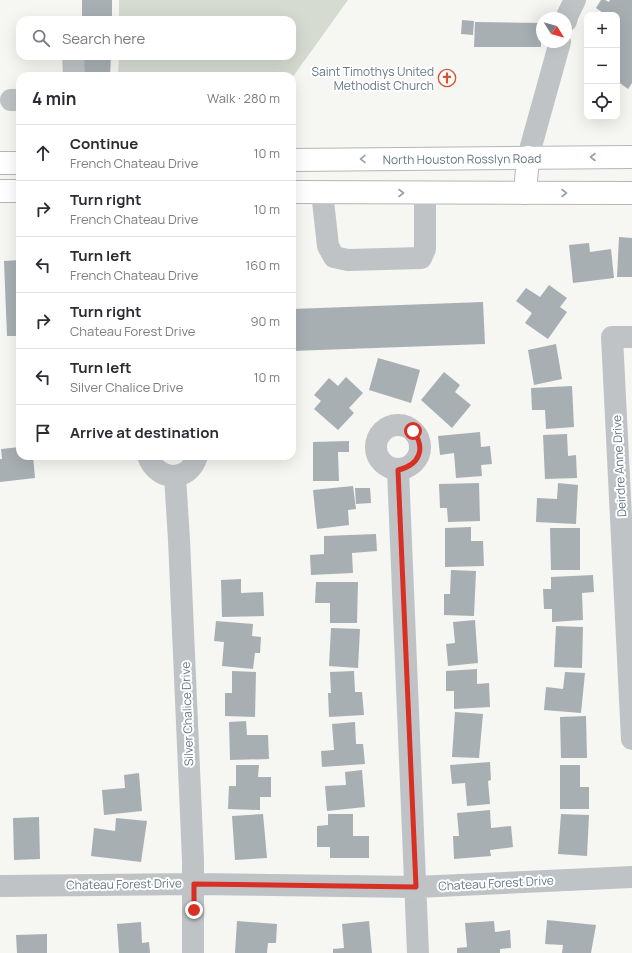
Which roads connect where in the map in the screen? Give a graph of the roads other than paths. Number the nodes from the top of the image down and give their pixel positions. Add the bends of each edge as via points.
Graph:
1 (575, 0) edge
2 (569, 12) edge
3 (558, 48) edge
4 (73, 60) edge
5 (74, 72) edge
6 (528, 157) junction
7 (632, 157) edge
8 (296, 160) edge
9 (0, 163) edge
10 (16, 163) edge
11 (0, 191) edge
12 (16, 191) edge
13 (296, 192) edge
14 (322, 192) junction
15 (425, 193) junction
16 (525, 193) junction
17 (632, 193) edge
18 (622, 337) edge
19 (149, 460) edge
20 (195, 460) edge
21 (398, 470) dead end
22 (175, 476) junction
23 (632, 739) edge
24 (632, 877) edge
25 (194, 884) junction
26 (0, 886) edge
27 (416, 887) junction
28 (193, 953) edge
29 (418, 953) edge

1 - 2 street
3 - 6 street
4 - 5 street
7 -> 6 main road, North Houston Rosslyn Road
6 -> 8 main road, North Houston Rosslyn Road
6 - 16 main road
9 - 10 main road
11 - 12 main road
13 - 14 main road
14 -> 15 main road
14 - 15 street via 328,246 334,257 348,260 421,258 425,249
15 - 16 main road
16 -> 17 main road
18 - 23 street, Deirdre Anne Drive
19 - 22 street via 157,471
20 - 22 street via 185,473
21 - 27 street
22 - 25 street, Silver Chalice Drive
24 - 27 street, Chateau Forest Drive
25 - 26 street, Chateau Forest Drive
25 - 27 street, Chateau Forest Drive
25 - 28 street, Silver Chalice Drive
27 - 29 street

